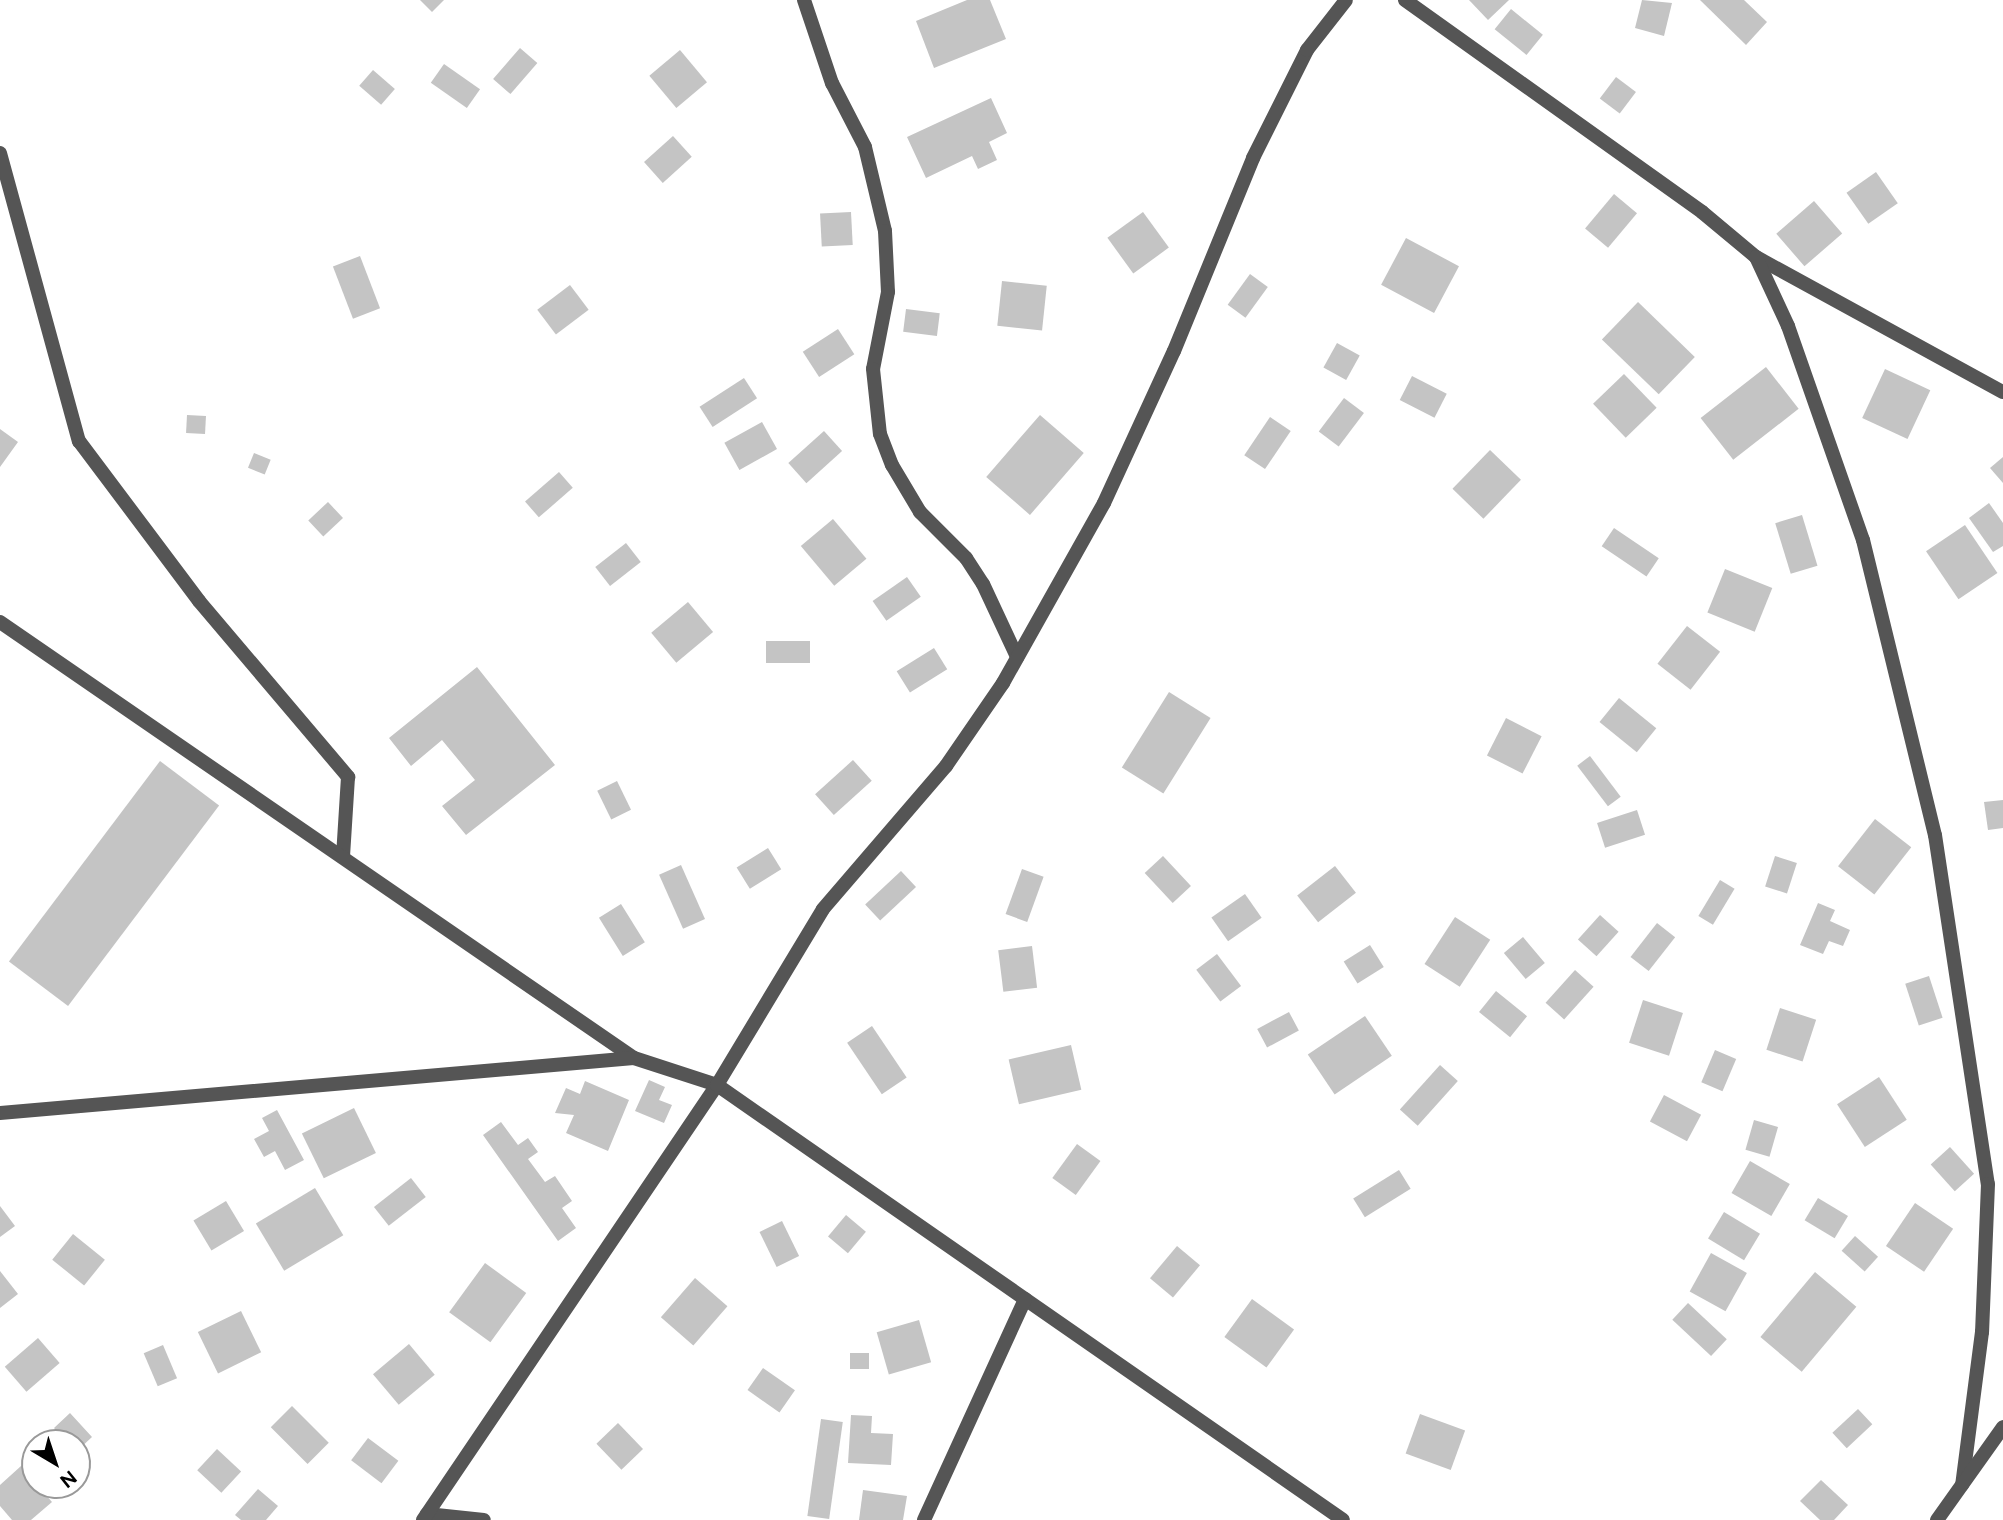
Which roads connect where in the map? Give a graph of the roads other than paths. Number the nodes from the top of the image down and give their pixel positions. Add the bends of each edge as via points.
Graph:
1 (804, 0) edge
2 (1346, 0) edge
3 (1405, 0) edge
4 (0, 153) edge
5 (1756, 257) junction
6 (2002, 390) edge
7 (0, 622) edge
8 (1017, 657) junction
9 (342, 856) junction
10 (634, 1058) junction
11 (717, 1085) junction
12 (0, 1113) edge
13 (1025, 1299) junction
14 (2003, 1427) edge
15 (1962, 1485) junction
16 (425, 1517) edge
17 (484, 1520) edge
18 (924, 1520) edge
19 (1343, 1520) edge
20 (1937, 1520) edge

1 - 8 street via 832,83 865,147 885,231 888,292 873,369 880,434 920,512 966,558 983,584
2 - 8 street via 1307,50 1253,158 1174,351 1104,503
3 - 5 street via 1702,212
4 - 9 street via 79,441 199,601 348,777
5 - 6 street
5 - 15 street via 1788,326 1863,540 1935,835 1988,1184 1982,1332
7 - 9 street
8 - 11 street via 946,766 823,909
9 - 10 street
10 - 11 street
10 - 12 street
11 - 13 street
11 - 16 street
13 - 18 street
13 - 19 street
14 - 15 street
15 - 20 street
16 - 17 street

